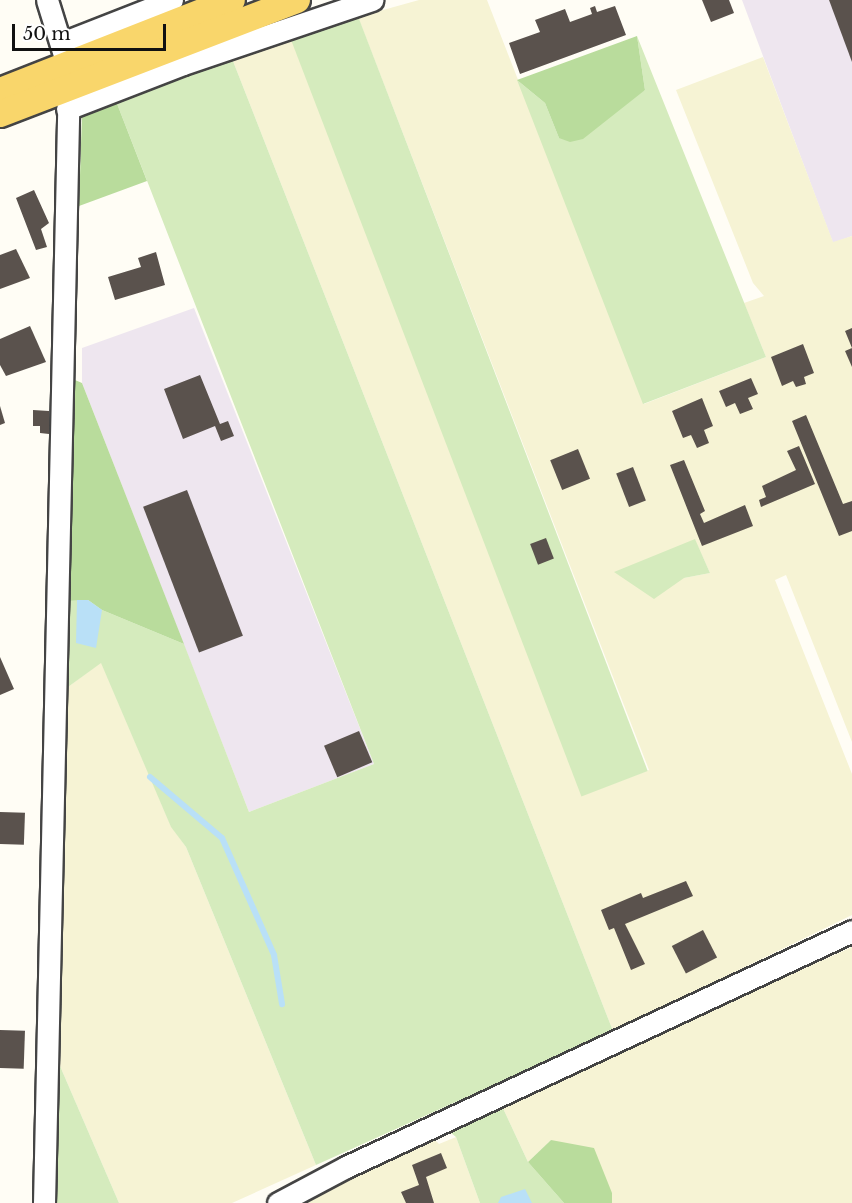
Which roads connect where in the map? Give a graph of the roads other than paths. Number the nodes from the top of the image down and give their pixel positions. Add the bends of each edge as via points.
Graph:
1 (47, 0) edge
2 (172, 0) edge
3 (232, 0) edge
4 (297, 0) edge
5 (372, 0) edge
6 (66, 76) junction
7 (0, 91) edge
8 (0, 114) edge
9 (852, 931) edge
10 (44, 1203) edge
11 (278, 1203) edge

1 - 6 street
2 - 6 street
3 - 6 main road
4 - 6 main road
5 - 6 street via 183,64
6 - 7 main road
6 - 8 main road
6 - 10 street
9 - 11 street via 346,1167

